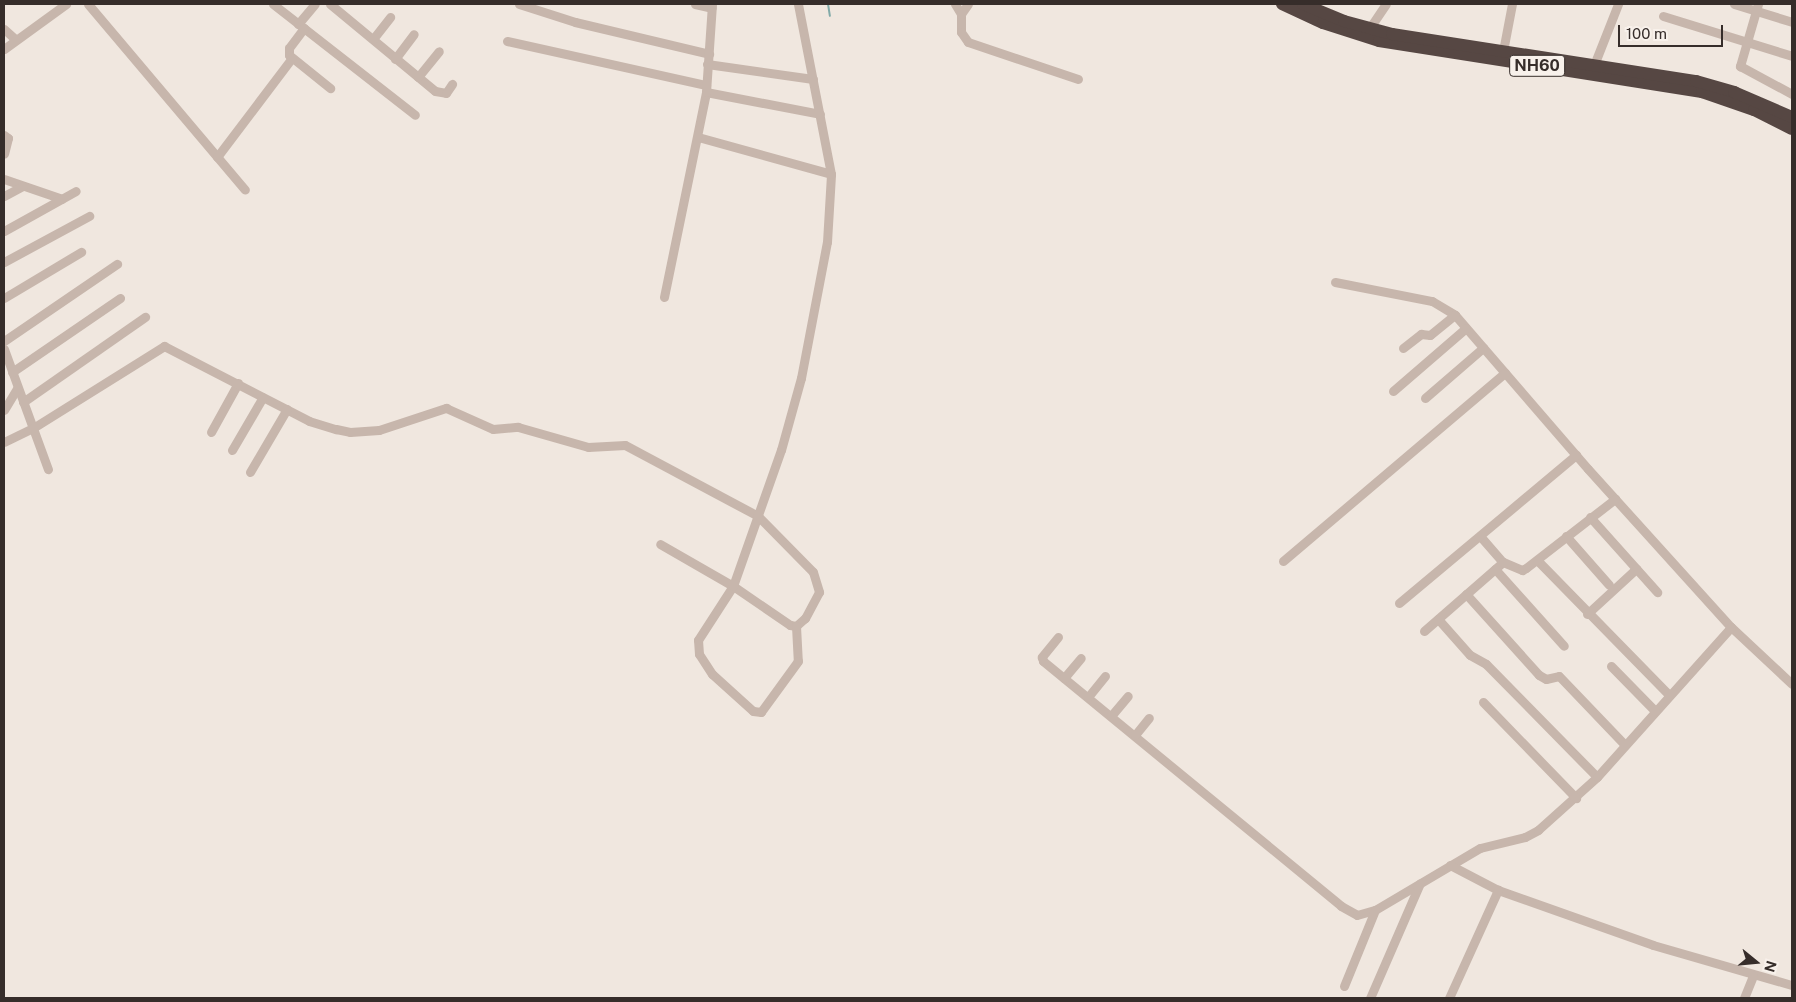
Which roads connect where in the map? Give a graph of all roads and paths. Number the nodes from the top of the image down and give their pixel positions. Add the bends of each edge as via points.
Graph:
1 (66, 4) edge
2 (88, 4) edge
3 (272, 4) edge
4 (315, 4) edge
5 (330, 4) edge
6 (519, 4) edge
7 (695, 4) edge
8 (798, 4) edge
9 (955, 4) edge
10 (968, 4) edge
11 (1282, 4) edge
12 (1303, 4) edge
13 (1386, 4) edge
14 (1512, 4) edge
15 (1618, 4) edge
16 (1734, 4) edge
17 (712, 6) edge
18 (1757, 7) edge
19 (961, 14) junction
20 (1663, 16) dead end
21 (390, 17) dead end
22 (1792, 22) edge
23 (301, 26) junction
24 (4, 29) edge
25 (1370, 29) junction
26 (414, 34) dead end
27 (372, 39) junction
28 (15, 40) junction
29 (506, 41) dead end
30 (1746, 42) junction
31 (4, 49) edge
32 (439, 51) dead end
33 (1503, 51) junction
34 (709, 54) junction
35 (1792, 56) edge
36 (292, 58) junction
37 (395, 59) junction
38 (707, 64) junction
39 (1594, 65) junction
40 (418, 77) junction
41 (813, 79) junction
42 (1078, 79) dead end
43 (452, 84) dead end
44 (330, 88) dead end
45 (706, 89) junction
46 (1792, 94) edge
47 (820, 114) junction
48 (415, 115) dead end
49 (1792, 118) edge
50 (1792, 129) edge
51 (4, 135) edge
52 (698, 137) junction
53 (4, 154) edge
54 (217, 157) junction
55 (831, 174) junction
56 (4, 179) edge
57 (23, 186) junction
58 (245, 190) dead end
59 (76, 191) dead end
60 (4, 196) edge
61 (62, 199) junction
62 (89, 216) dead end
63 (4, 231) edge
64 (82, 252) dead end
65 (4, 262) edge
66 (118, 264) dead end
67 (1335, 282) dead end
68 (664, 297) dead end
69 (4, 298) edge
70 (120, 298) dead end
71 (1454, 315) junction
72 (145, 317) dead end
73 (1466, 328) junction
74 (4, 341) edge
75 (1403, 348) dead end
76 (1483, 348) junction
77 (4, 349) edge
78 (12, 372) junction
79 (1505, 374) junction
80 (238, 383) junction
81 (17, 388) junction
82 (1393, 392) dead end
83 (263, 397) junction
84 (1425, 398) dead end
85 (23, 402) junction
86 (287, 409) junction
87 (4, 410) edge
88 (33, 428) junction
89 (211, 432) dead end
90 (4, 442) edge
91 (232, 450) dead end
92 (1576, 455) junction
93 (48, 469) dead end
94 (250, 472) dead end
95 (1614, 498) junction
96 (758, 516) junction
97 (1590, 518) junction
98 (1480, 536) junction
99 (1566, 536) junction
100 (660, 544) dead end
101 (1537, 560) junction
102 (1283, 561) dead end
103 (1499, 566) junction
104 (1636, 569) junction
105 (1609, 585) dead end
106 (733, 586) junction
107 (1657, 592) dead end
108 (1466, 594) junction
109 (1399, 603) dead end
110 (1587, 614) junction
111 (1438, 619) junction
112 (796, 626) junction
113 (1731, 627) junction
114 (1424, 631) dead end
115 (1058, 637) dead end
116 (1564, 646) dead end
117 (1081, 658) dead end
118 (1611, 666) dead end
119 (1106, 676) dead end
120 (1064, 678) junction
121 (1792, 684) edge
122 (1669, 695) junction
123 (1128, 696) dead end
124 (1088, 697) junction
125 (1483, 702) dead end
126 (1656, 711) junction
127 (1112, 716) junction
128 (1150, 718) dead end
129 (1135, 736) junction
130 (1625, 745) junction
131 (1597, 777) junction
132 (1576, 798) junction
133 (1450, 865) junction
134 (1420, 882) junction
135 (1498, 890) junction
136 (1375, 910) junction
137 (1753, 976) junction
138 (1792, 985) edge
139 (1344, 986) dead end
140 (1370, 998) edge
141 (1449, 998) edge
142 (1744, 998) edge

1 - 28 street
2 - 54 street
3 - 23 street
4 - 23 street
5 - 27 street
6 - 34 street via 575,22
7 - 17 street
8 - 41 street
9 - 19 street
10 - 19 street
11 - 50 highway, NH60 via 1323,23 1379,41 1702,92 1754,110
12 - 25 highway, NH60
13 - 25 street
14 - 33 street
15 - 39 street
16 - 18 street
17 - 34 street
18 - 22 street
18 - 30 street
19 - 42 street via 961,32 968,42
20 - 30 street
21 - 27 street
23 - 36 street via 289,48
23 - 48 street
24 - 28 street
25 - 33 highway, NH60
26 - 37 street
27 - 37 street
28 - 31 street
29 - 45 street
30 - 35 street
30 - 46 street via 1740,66
32 - 40 street
33 - 39 highway, NH60
34 - 38 street
36 - 44 street
36 - 54 street
37 - 40 street
38 - 41 street
38 - 45 street
39 - 49 highway, NH60 via 1717,86
40 - 43 street via 441,94
41 - 47 street
45 - 47 street
45 - 52 street
47 - 55 street
51 - 53 street via 8,138
52 - 55 street
52 - 68 street
54 - 58 street
55 - 96 street via 827,242 802,378
56 - 57 street
57 - 60 street
57 - 61 street
59 - 61 street
61 - 63 street
62 - 65 street
64 - 69 street
66 - 74 street
67 - 71 street via 1432,301
70 - 78 street
71 - 73 street
71 - 75 street via 1430,335 1421,334
72 - 85 street
73 - 76 street
73 - 82 street
76 - 79 street
76 - 84 street
77 - 78 street
78 - 81 street
79 - 92 street
79 - 102 street
80 - 83 street
80 - 88 street via 161,346
80 - 89 street
81 - 85 street
81 - 87 street
83 - 86 street
83 - 91 street
85 - 88 street
86 - 94 street
86 - 96 street via 320,426 350,432 379,430 446,408 493,430 518,427 588,447 625,445
88 - 90 street
88 - 93 street
92 - 95 street
92 - 98 street
95 - 97 street
95 - 113 street
96 - 106 street
96 - 112 street via 818,578 819,592 811,610
97 - 99 street
97 - 104 street
98 - 103 street
98 - 109 street
99 - 101 street
99 - 105 street
100 - 106 street
101 - 103 street via 1522,570
101 - 110 street
103 - 108 street
103 - 116 street
104 - 107 street
104 - 110 street
106 - 112 street
106 - 112 street via 701,634 697,646 703,664 753,711 761,712 767,708 798,661
108 - 111 street
108 - 130 street via 1539,675 1546,679 1560,676
110 - 122 street
111 - 114 street
111 - 131 street via 1470,655 1486,664
113 - 121 street
113 - 122 street
115 - 120 street via 1041,660
117 - 120 street
118 - 126 street
119 - 124 street
120 - 124 street
122 - 126 street
123 - 127 street
124 - 127 street
125 - 132 street
126 - 130 street
127 - 129 street
128 - 129 street
129 - 136 street via 1349,912 1357,915
130 - 131 street
131 - 132 street
132 - 133 street via 1532,834 1487,845
133 - 134 street
133 - 135 street
134 - 136 street
134 - 140 street
135 - 137 street
135 - 141 street
136 - 139 street
137 - 138 street
137 - 142 street

